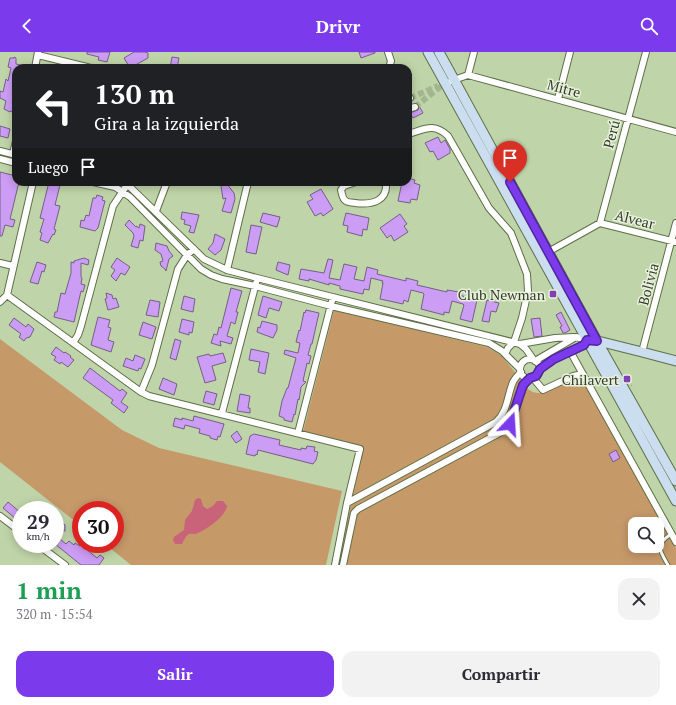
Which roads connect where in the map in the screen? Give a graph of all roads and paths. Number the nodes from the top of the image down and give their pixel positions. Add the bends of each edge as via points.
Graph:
1 (388, 52) edge
2 (428, 52) edge
3 (439, 52) edge
4 (474, 52) edge
5 (570, 52) edge
6 (646, 52) edge
7 (38, 54) edge
8 (35, 64) edge
9 (76, 64) edge
10 (390, 64) edge
11 (468, 75) junction
12 (450, 81) junction
13 (558, 99) junction
14 (628, 119) junction
15 (676, 132) edge
16 (412, 133) edge
17 (0, 151) edge
18 (12, 154) edge
19 (0, 159) edge
20 (12, 162) edge
21 (32, 186) edge
22 (111, 186) edge
23 (124, 186) edge
24 (128, 186) edge
25 (165, 186) edge
26 (247, 186) edge
27 (344, 186) edge
28 (385, 186) edge
29 (122, 191) junction
30 (156, 211) junction
31 (600, 223) junction
32 (676, 223) edge
33 (674, 241) edge
34 (194, 249) junction
35 (548, 252) junction
36 (187, 255) junction
37 (0, 263) edge
38 (13, 266) junction
39 (227, 270) junction
40 (257, 278) junction
41 (255, 286) junction
42 (7, 295) junction
43 (333, 297) junction
44 (0, 302) edge
45 (331, 306) junction
46 (576, 337) junction
47 (592, 340) junction
48 (74, 343) junction
49 (517, 343) junction
50 (570, 351) junction
51 (642, 352) junction
52 (505, 354) junction
53 (534, 360) junction
54 (676, 361) edge
55 (540, 369) junction
56 (520, 370) junction
57 (583, 374) junction
58 (531, 378) junction
59 (628, 379) dead end
60 (632, 390) dead end
61 (141, 392) junction
62 (222, 413) junction
63 (298, 433) junction
64 (676, 481) edge
65 (676, 501) edge
66 (347, 503) junction
67 (0, 516) edge
68 (12, 525) edge
69 (671, 534) junction
70 (676, 542) edge
71 (50, 553) edge
72 (65, 565) edge
73 (335, 565) edge
74 (343, 565) edge
75 (668, 565) edge

1 - 10 street
2 - 12 main road
3 - 12 main road
4 - 11 street
5 - 13 street
6 - 14 street, Perú
7 - 8 street
7 - 9 street
11 - 12 street
11 - 13 street, Mitre
12 - 35 main road
12 - 47 main road
13 - 14 street, Mitre
14 - 15 street, Mitre
14 - 31 street, Perú
16 - 49 street via 428,127 439,129 448,136 489,208 511,233 528,282
17 - 18 street
19 - 20 street
21 - 38 street
22 - 29 street
23 - 29 street
24 - 30 street
25 - 30 street
26 - 39 street
27 - 28 street via 341,190 343,199 346,202 361,204 378,201 384,194
29 - 36 street
29 - 48 street via 113,206 81,326
30 - 34 street
31 - 33 street, Alvear
31 - 35 street, Alvear
32 - 33 street, Bolivia
33 - 51 street, Bolivia
34 - 36 street
34 - 39 street via 204,259
35 - 47 main road
36 - 41 street via 211,275
36 - 61 street via 178,269 152,365
37 - 38 street
38 - 42 street
39 - 40 street
40 - 41 street
40 - 43 street
41 - 45 street
41 - 62 street
42 - 44 street
42 - 48 street
43 - 45 street
43 - 49 street
45 - 52 street via 489,343
45 - 63 street
46 - 47 street
46 - 49 street
46 - 53 street
47 - 50 street
47 - 51 main road
47 - 64 main road
47 - 65 main road
48 - 61 street
49 - 52 street via 508,348
49 - 53 street via 526,349
50 - 55 street
50 - 57 street
51 - 54 main road
52 - 56 street
53 - 55 street
53 - 56 street via 524,361
55 - 58 street via 538,374
56 - 58 street via 524,376
56 - 66 street via 513,381 502,417 496,422
57 - 58 street via 543,390
57 - 69 street
58 - 74 street via 523,385 510,424 504,430 358,509 354,513
59 - 60 path
61 - 62 street
62 - 63 street
63 - 66 street via 360,449
66 - 73 street
67 - 68 street
69 - 70 street
69 - 75 lane via 660,545 660,552
71 - 72 street

